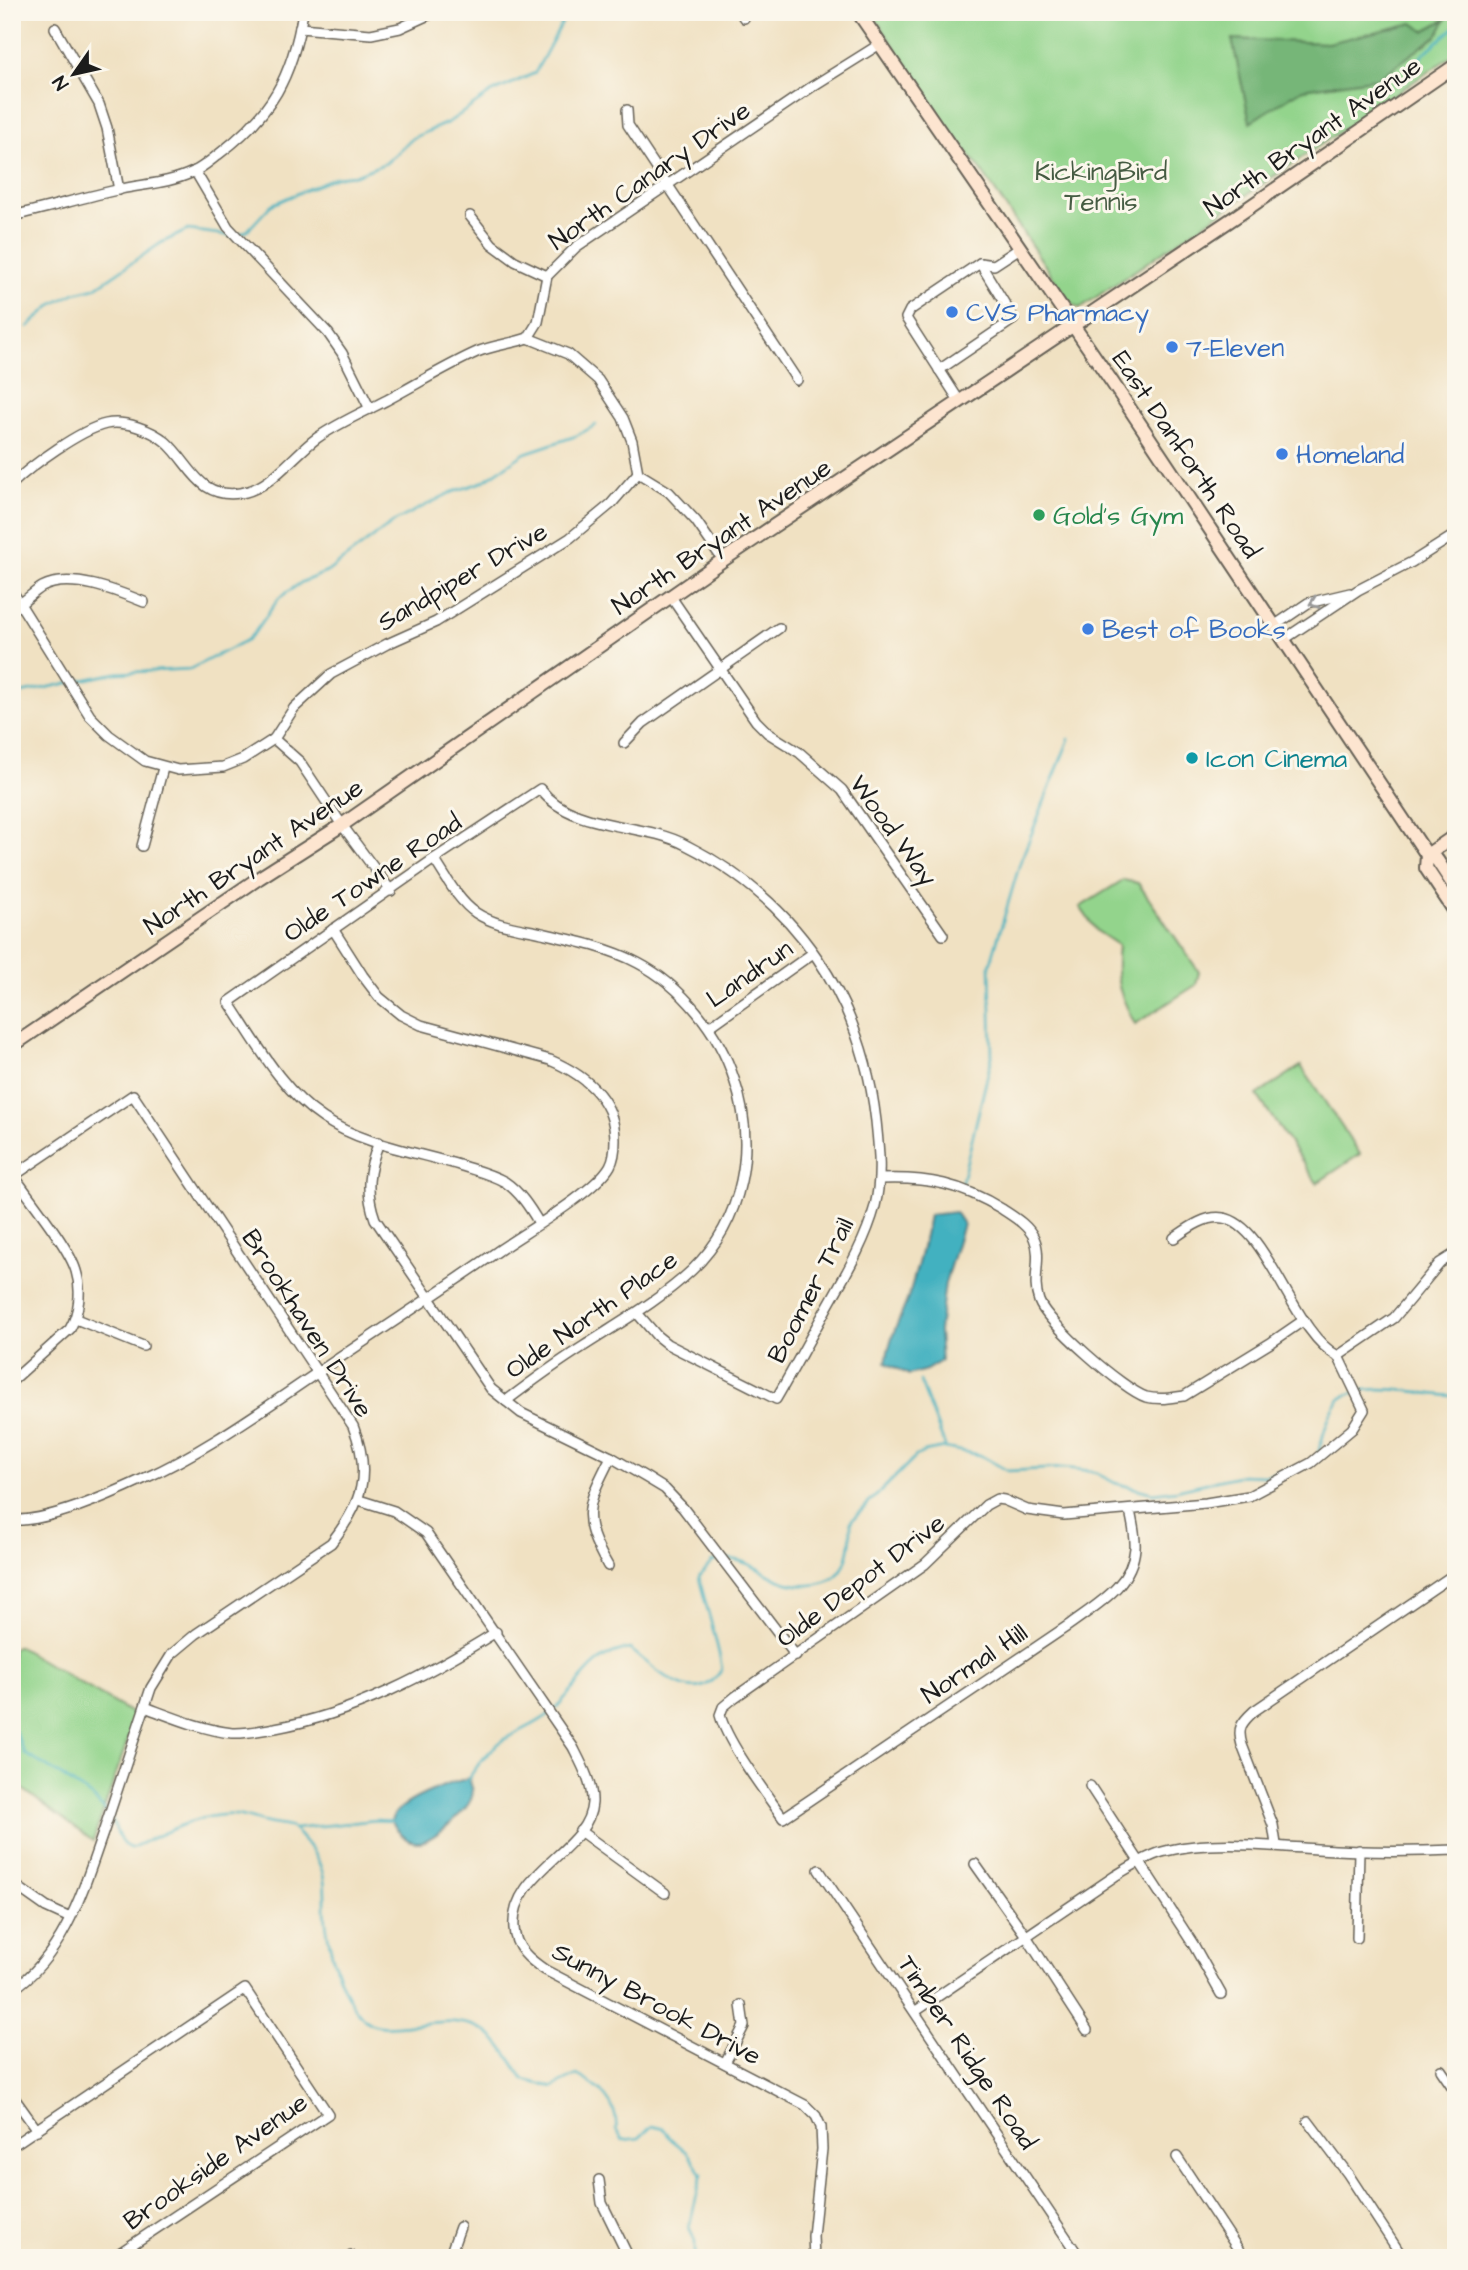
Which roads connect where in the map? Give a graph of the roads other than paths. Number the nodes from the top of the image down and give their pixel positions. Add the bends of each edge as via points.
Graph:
1 (303, 12) edge
2 (435, 12) edge
3 (858, 12) edge
4 (55, 28) dead end
5 (300, 28) junction
6 (880, 44) junction
7 (1456, 65) edge
8 (627, 110) dead end
9 (195, 172) junction
10 (668, 185) junction
11 (119, 190) junction
12 (12, 216) edge
13 (470, 216) dead end
14 (1020, 248) junction
15 (980, 263) junction
16 (547, 276) junction
17 (1073, 326) junction
18 (528, 338) junction
19 (939, 370) junction
20 (797, 380) dead end
21 (960, 402) junction
22 (370, 409) junction
23 (638, 474) junction
24 (12, 484) edge
25 (1456, 534) edge
26 (723, 560) junction
27 (1359, 590) junction
28 (12, 592) edge
29 (671, 597) junction
30 (144, 602) dead end
31 (20, 604) junction
32 (1274, 626) junction
33 (779, 628) dead end
34 (1283, 640) junction
35 (719, 668) junction
36 (274, 739) junction
37 (624, 743) dead end
38 (163, 768) junction
39 (540, 789) joint
40 (342, 825) junction
41 (1456, 835) edge
42 (142, 846) dead end
43 (1427, 855) junction
44 (434, 859) junction
45 (1456, 888) edge
46 (391, 891) junction
47 (1456, 913) edge
48 (332, 929) junction
49 (943, 935) dead end
50 (813, 953) junction
51 (709, 1027) junction
52 (12, 1046) edge
53 (379, 1142) junction
54 (13, 1176) edge
55 (880, 1179) junction
56 (539, 1223) junction
57 (1174, 1238) dead end
58 (1456, 1253) edge
59 (429, 1298) junction
60 (637, 1313) junction
61 (76, 1319) junction
62 (1304, 1320) junction
63 (143, 1346) dead end
64 (1338, 1356) junction
65 (317, 1373) junction
66 (12, 1381) edge
67 (506, 1401) junction
68 (611, 1457) junction
69 (359, 1500) junction
70 (1130, 1510) junction
71 (12, 1520) edge
72 (608, 1566) dead end
73 (1456, 1573) edge
74 (496, 1632) junction
75 (796, 1656) junction
76 (145, 1707) junction
77 (1090, 1786) dead end
78 (783, 1818) joint
79 (580, 1831) junction
80 (1276, 1844) junction
81 (1359, 1850) junction
82 (1456, 1850) edge
83 (1140, 1861) junction
84 (975, 1864) dead end
85 (819, 1870) dead end
86 (12, 1883) edge
87 (665, 1893) dead end
88 (70, 1918) junction
89 (1026, 1936) junction
90 (1357, 1938) dead end
91 (12, 1990) edge
92 (1221, 1994) dead end
93 (741, 2005) dead end
94 (916, 2011) junction
95 (1087, 2030) dead end
96 (725, 2063) junction
97 (1441, 2070) dead end
98 (1456, 2092) edge
99 (12, 2095) edge
100 (1308, 2121) dead end
101 (37, 2130) junction
102 (12, 2147) edge
103 (1177, 2157) dead end
104 (600, 2180) dead end
105 (460, 2227) dead end
106 (112, 2258) edge
107 (449, 2258) edge
108 (629, 2258) edge
109 (814, 2258) edge
110 (1080, 2258) edge
111 (1244, 2258) edge
112 (1403, 2258) edge

1 - 5 street
2 - 5 street via 400,28 371,34
3 - 6 street, East Danforth Road
4 - 11 street via 99,104
5 - 9 street via 280,90 264,114
6 - 10 street, North Canary Drive
6 - 14 street, East Danforth Road
7 - 17 street, North Bryant Avenue
8 - 10 street via 628,125
9 - 11 street
9 - 22 street via 228,227 342,353
10 - 16 street, North Canary Drive via 576,247
10 - 20 street
11 - 12 street
13 - 16 street via 492,244
14 - 15 street via 994,265
14 - 17 street, East Danforth Road
15 - 19 street via 910,310 906,318
15 - 19 street via 1014,319
16 - 18 street, North Canary Drive via 538,322
17 - 21 street, North Bryant Avenue
17 - 32 street, East Danforth Road
18 - 22 street via 477,352
18 - 23 street via 568,354 598,380 623,418
19 - 21 street
21 - 26 street, North Bryant Avenue
22 - 24 street via 318,437 271,478 242,493 214,492 166,442 121,424 88,431
23 - 26 street via 669,492
23 - 36 street, Sandpiper Drive via 570,538 436,622 331,674 294,708
25 - 27 street
26 - 29 street, North Bryant Avenue
27 -> 32 street via 1308,603
27 - 34 street
28 - 31 street
29 - 35 street, Wood Way
29 - 40 street, North Bryant Avenue
30 - 31 street via 120,592 61,581 44,586
31 - 38 street via 90,716 145,761
32 - 34 street, East Danforth Road
33 - 35 street
34 - 43 street, East Danforth Road
35 - 37 street via 643,723
35 - 49 street, Wood Way via 768,733 800,753 842,790
36 - 38 street via 223,767
36 - 40 street via 300,762
38 - 42 street
39 - 44 street, Olde Towne Road
39 - 50 street, Boomer Trail via 550,801 574,814 662,836 714,860 777,909
40 - 46 street
40 - 52 street, North Bryant Avenue
41 - 43 street
43 - 45 street, East Danforth Road via 1437,860
43 - 47 street, East Danforth Road via 1426,868
44 - 46 street, Olde Towne Road
44 - 51 street, Olde North Place via 475,912 497,924 638,963 687,1002
46 - 48 street, Olde Towne Road
48 - 53 street, Olde Towne Road via 229,1002 302,1101 324,1120
48 - 56 street via 379,997 401,1015 421,1025 550,1060 601,1094 615,1129 611,1164 592,1186
50 - 51 street, Landrun
50 - 55 street, Boomer Trail via 843,1000 866,1061
51 - 60 street, Olde North Place via 730,1066 746,1121 740,1189 713,1247 678,1283
53 - 56 street via 504,1182 519,1194
53 - 59 street via 370,1166 368,1201 385,1235
54 - 61 street via 76,1270
54 - 65 street, Brookhaven Drive via 133,1096
55 - 60 street, Boomer Trail via 864,1239 776,1399 667,1344
55 - 62 street via 914,1177 965,1189 1026,1226 1037,1248 1036,1290 1046,1313 1114,1377 1148,1397 1184,1396
56 - 59 street
57 - 62 street via 1221,1217 1244,1227
58 - 64 street via 1440,1264 1394,1318
59 - 65 street
59 - 67 street via 491,1389
60 - 67 street, Olde North Place
61 - 63 street
61 - 66 street via 60,1340
62 - 64 street via 1328,1351
64 - 70 street, Olde Depot Drive via 1364,1410 1352,1429 1311,1463 1249,1496
65 - 69 street, Brookhaven Drive via 353,1426 362,1448
65 - 71 street via 144,1479 48,1516
67 - 68 street via 521,1413
68 - 72 street via 588,1509 593,1540
68 - 75 street via 666,1489 683,1507
69 - 74 street, Sunny Brook Drive via 394,1511 426,1533
69 - 76 street, Brookhaven Drive via 331,1543 172,1654
70 - 75 street, Olde Depot Drive via 1053,1514 997,1499 925,1564
70 - 78 street, Normal Hill via 1135,1547 1131,1566 1111,1594
73 - 80 street via 1241,1722 1242,1745
74 - 76 street via 406,1684 282,1726 233,1733
74 - 79 street, Sunny Brook Drive via 581,1763 592,1802
75 - 78 street, Olde Depot Drive via 735,1697 719,1715
76 - 88 street, Brookhaven Drive
77 - 83 street
79 - 87 street
79 - 96 street, Sunny Brook Drive via 518,1900 513,1920 521,1949 545,1970
80 - 81 street
80 - 83 street via 1176,1848
81 - 82 street
81 - 90 street
83 - 89 street
83 - 92 street
84 - 89 street
85 - 94 street, Timber Ridge Road
86 - 88 street
88 - 91 street, Brookhaven Drive via 45,1960
89 - 94 street
89 - 95 street
93 - 96 street via 744,2026
94 - 110 street, Timber Ridge Road
96 - 109 street, Sunny Brook Drive via 805,2105 816,2116 822,2149
97 - 98 street
99 - 101 street
100 - 112 street
101 - 102 street
101 - 106 street, Brookside Avenue via 245,1989 328,2114
103 - 111 street
104 - 108 street via 602,2203
105 - 107 street

